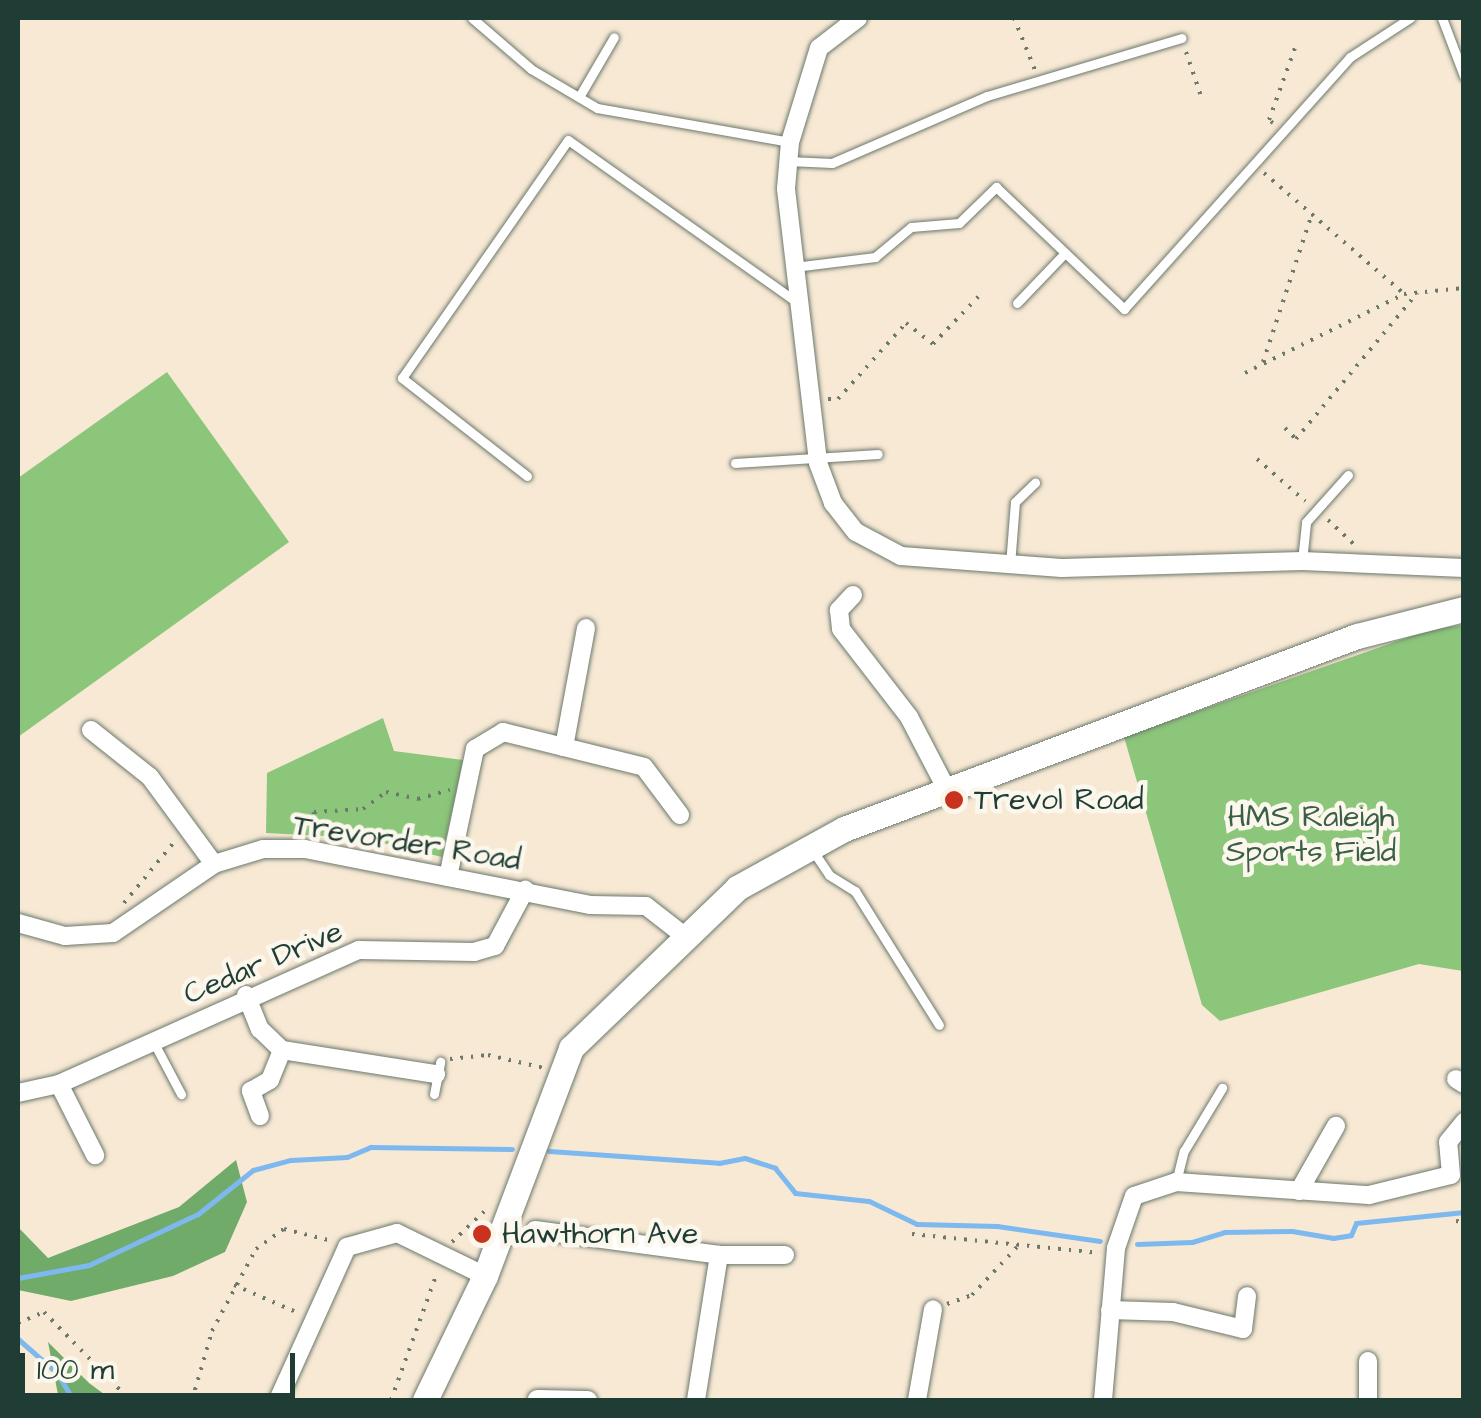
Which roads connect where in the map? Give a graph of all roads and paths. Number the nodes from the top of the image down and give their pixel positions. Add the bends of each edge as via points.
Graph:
1 (472, 18) edge
2 (858, 18) edge
3 (1014, 18) edge
4 (1410, 18) edge
5 (1442, 18) edge
6 (614, 37) dead end
7 (1182, 38) joint
8 (1296, 46) dead end
9 (1464, 76) edge
10 (1038, 79) junction
11 (579, 97) junction
12 (1202, 100) dead end
13 (1284, 131) junction
14 (789, 152) junction
15 (1254, 164) junction
16 (1312, 214) junction
17 (1065, 252) junction
18 (794, 267) junction
19 (1464, 288) edge
20 (1417, 293) junction
21 (981, 294) dead end
22 (1404, 294) junction
23 (1017, 302) dead end
24 (798, 303) junction
25 (1262, 364) junction
26 (1245, 372) dead end
27 (808, 400) junction
28 (1286, 428) dead end
29 (878, 454) dead end
30 (735, 463) dead end
31 (818, 463) junction
32 (527, 476) dead end
33 (1348, 476) dead end
34 (1035, 483) dead end
35 (1302, 561) junction
36 (1010, 565) junction
37 (1464, 568) edge
38 (852, 595) dead end
39 (1464, 609) edge
40 (586, 628) dead end
41 (91, 730) dead end
42 (564, 746) junction
43 (466, 786) junction
44 (947, 790) junction
45 (680, 815) dead end
46 (188, 826) junction
47 (810, 846) junction
48 (310, 850) junction
49 (214, 864) junction
50 (448, 878) junction
51 (525, 890) junction
52 (120, 907) dead end
53 (18, 923) edge
54 (682, 934) junction
55 (246, 996) junction
56 (938, 1024) dead end
57 (154, 1042) junction
58 (282, 1050) junction
59 (438, 1068) junction
60 (558, 1071) junction
61 (60, 1084) junction
62 (1222, 1088) dead end
63 (18, 1093) edge
64 (180, 1094) dead end
65 (434, 1094) dead end
66 (260, 1116) dead end
67 (1464, 1122) edge
68 (1336, 1126) dead end
69 (95, 1155) dead end
70 (1176, 1182) junction
71 (1299, 1190) junction
72 (513, 1206) junction
73 (1456, 1221) dead end
74 (1464, 1222) edge
75 (535, 1230) dead end
76 (912, 1234) dead end
77 (1019, 1245) junction
78 (347, 1247) junction
79 (1115, 1254) junction
80 (719, 1255) junction
81 (785, 1255) dead end
82 (444, 1256) junction
83 (485, 1276) junction
84 (234, 1285) junction
85 (1247, 1296) dead end
86 (933, 1309) joint
87 (1110, 1310) junction
88 (310, 1318) junction
89 (18, 1323) edge
90 (1368, 1360) dead end
91 (537, 1399) edge
92 (130, 1400) edge
93 (192, 1400) edge
94 (278, 1400) edge
95 (391, 1400) edge
96 (425, 1400) edge
97 (588, 1400) edge
98 (696, 1400) edge
99 (917, 1400) edge
100 (1104, 1400) edge
101 (1368, 1400) edge

1 - 11 lane via 531,68
2 - 14 street via 819,48
3 - 10 path
4 - 13 lane via 1350,57
5 - 9 lane
6 - 11 lane
7 - 10 lane
7 - 12 path
8 - 13 path via 1268,120
10 - 14 lane via 832,163
11 - 14 lane via 597,108
13 - 15 lane
14 - 18 street
15 - 16 path
15 - 17 lane via 1124,309
16 - 22 path
16 - 25 path
17 - 18 lane via 996,186 959,223 910,228 875,257
17 - 23 lane
18 - 24 street
19 - 20 path
20 - 22 path
20 - 28 path via 1296,438
21 - 27 path via 933,344 906,323 838,398
22 - 25 path
24 - 27 street
24 - 32 lane via 568,140 402,378
25 - 26 path
27 - 31 street
29 - 31 lane
30 - 31 lane
31 - 36 street via 841,516 879,549
33 - 35 lane via 1306,522
34 - 36 lane via 1015,502
35 - 36 street
35 - 37 street
38 - 44 street via 840,610 841,629 909,718
39 - 44 street via 1357,636
40 - 42 street
41 - 46 street via 150,777
42 - 43 street via 502,732 486,738 475,749
42 - 45 street via 644,768
43 - 48 path via 418,799 386,792 363,809 314,812
43 - 50 street
44 - 47 street
46 - 49 street
46 - 52 path
47 - 54 street via 737,888
47 - 56 lane via 829,875 856,891
48 - 49 street, Trevorder Road via 263,849
48 - 50 street, Trevorder Road
49 - 53 street, Trevorder Road via 113,932 65,936
50 - 51 street, Trevorder Road
51 - 54 street, Trevorder Road via 590,905 646,906
51 - 55 street, Cedar Drive via 495,946 474,952 359,950
54 - 60 street via 571,1048
55 - 57 street, Cedar Drive
55 - 58 street via 260,1028
57 - 61 street, Cedar Drive
57 - 64 lane
58 - 59 street
58 - 66 street via 270,1080 252,1091
59 - 60 path via 488,1054
59 - 65 lane
60 - 72 street
61 - 63 street, Cedar Drive
61 - 69 street
62 - 70 lane via 1184,1151
67 - 71 street via 1448,1142 1451,1175 1369,1195
68 - 71 street
70 - 71 street
70 - 79 street via 1146,1188 1127,1206
72 - 82 path via 494,1205 468,1221
72 - 83 street
73 - 74 path
75 - 80 street
76 - 77 path
77 - 79 path
77 - 86 path via 972,1294
78 - 82 street via 397,1233
78 - 84 path via 307,1230 284,1229 256,1249
78 - 88 street
79 - 87 street
80 - 81 street
80 - 98 street
82 - 83 street
82 - 95 path
83 - 96 street
84 - 88 path
84 - 93 path
85 - 87 street via 1242,1330 1173,1312
86 - 99 street
87 - 100 street
88 - 94 street
89 - 92 path via 44,1312
90 - 101 street
91 - 97 street

